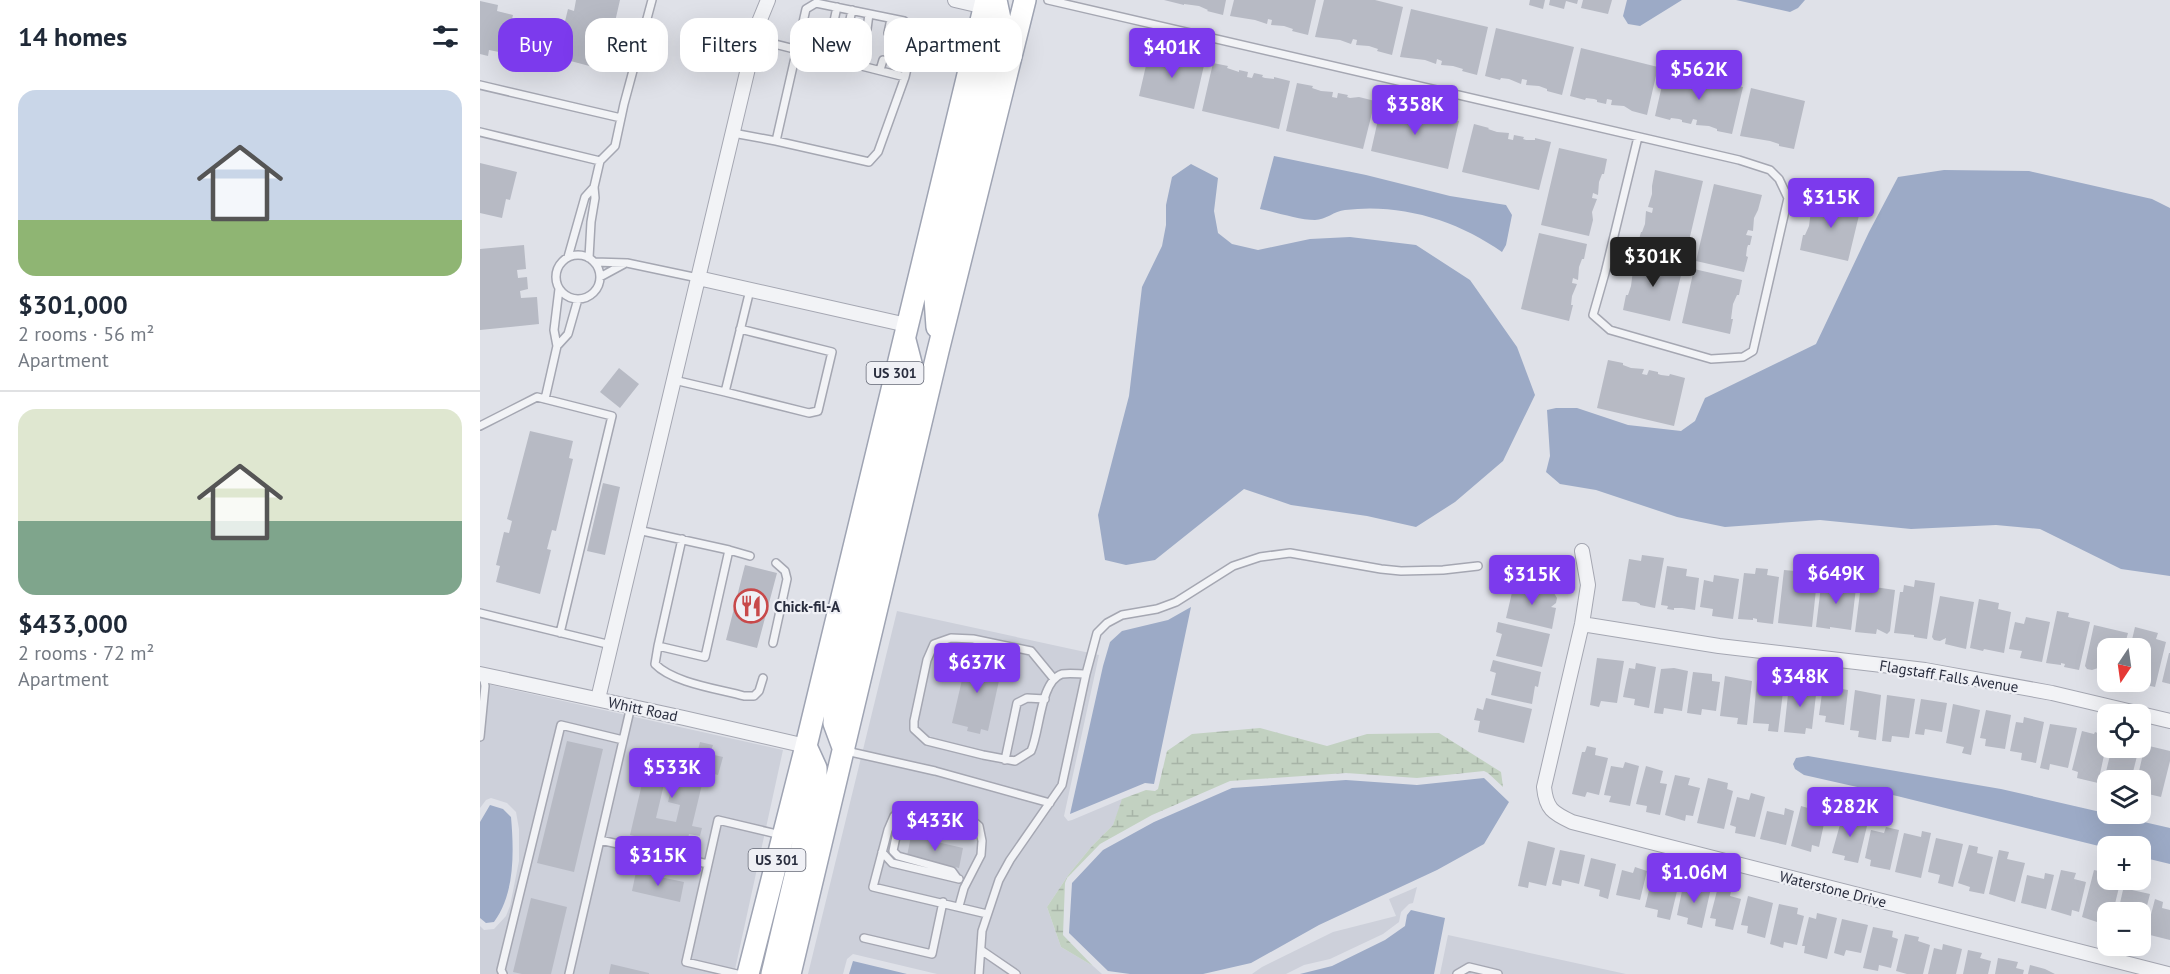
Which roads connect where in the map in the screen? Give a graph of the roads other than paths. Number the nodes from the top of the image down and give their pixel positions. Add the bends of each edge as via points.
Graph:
1 (652, 0) edge
2 (768, 0) edge
3 (955, 0) edge
4 (1025, 0) edge
5 (1048, 0) edge
6 (989, 2) edge
7 (837, 7) junction
8 (852, 10) junction
9 (869, 14) junction
10 (761, 18) edge
11 (804, 18) edge
12 (835, 18) edge
13 (850, 18) edge
14 (868, 18) edge
15 (887, 18) edge
16 (883, 60) dead end
17 (872, 68) edge
18 (880, 70) junction
19 (747, 72) edge
20 (792, 72) edge
21 (906, 72) edge
22 (905, 77) junction
23 (480, 85) edge
24 (621, 118) junction
25 (480, 132) edge
26 (733, 133) junction
27 (1638, 137) junction
28 (776, 141) junction
29 (600, 161) junction
30 (594, 187) junction
31 (568, 257) junction
32 (592, 260) junction
33 (627, 263) junction
34 (600, 277) junction
35 (698, 278) junction
36 (559, 289) junction
37 (750, 290) junction
38 (578, 299) junction
39 (740, 329) junction
40 (905, 331) junction
41 (557, 346) junction
42 (938, 351) junction
43 (674, 380) junction
44 (725, 392) junction
45 (545, 399) junction
46 (480, 426) edge
47 (638, 530) junction
48 (682, 539) junction
49 (729, 550) junction
50 (1582, 551) dead end
51 (750, 555) dead end
52 (776, 562) dead end
53 (1478, 566) dead end
54 (480, 613) edge
55 (1582, 624) junction
56 (560, 633) junction
57 (773, 643) dead end
58 (610, 645) junction
59 (658, 646) junction
60 (481, 674) edge
61 (1086, 674) junction
62 (763, 678) dead end
63 (1054, 679) junction
64 (598, 699) junction
65 (1045, 699) junction
66 (631, 706) junction
67 (2170, 721) edge
68 (480, 736) edge
69 (623, 740) junction
70 (806, 746) junction
71 (844, 750) junction
72 (1005, 760) junction
73 (1050, 803) junction
74 (929, 810) junction
75 (784, 836) junction
76 (600, 840) junction
77 (882, 852) junction
78 (892, 863) junction
79 (708, 864) junction
80 (878, 871) junction
81 (957, 878) junction
82 (967, 881) junction
83 (943, 902) junction
84 (959, 906) junction
85 (987, 914) junction
86 (864, 938) dead end
87 (981, 950) junction
88 (503, 974) edge
89 (569, 974) edge
90 (736, 974) edge
91 (748, 974) edge
92 (772, 974) edge
93 (790, 974) edge
94 (979, 974) edge
95 (1016, 974) edge
96 (1457, 974) edge
97 (1498, 974) edge
98 (2168, 974) edge

1 - 24 lane
2 - 10 street
3 - 6 street
4 - 42 main road, US 301
5 - 27 lane
6 - 40 main road, US 301
6 - 42 main road via 1000,19 935,298
7 - 8 lane
7 - 11 lane via 816,3 806,9
7 - 12 lane
8 - 9 lane
8 - 13 lane
9 - 14 lane
9 - 15 lane
16 - 18 lane
17 - 18 lane
18 - 22 lane
19 - 26 street
20 - 28 lane
21 - 22 lane
22 - 28 lane via 878,152 869,162
23 - 24 lane
24 - 29 lane via 615,146
25 - 29 lane
26 - 28 lane
26 - 35 street
27 - 27 lane via 1739,160 1770,170 1779,179 1788,198 1753,351 1743,357 1712,359 1610,330 1593,315
29 - 30 lane
30 - 31 lane via 585,197
30 - 32 lane
31 - 32 lane
31 - 36 lane via 561,261 555,275
32 - 33 lane
32 - 34 lane
33 - 34 lane
33 - 35 lane
34 - 38 lane via 591,295
35 - 37 street
35 - 43 street
36 - 38 lane
36 - 41 lane via 554,330
37 - 39 lane
37 - 40 street
38 - 41 lane via 568,334
39 - 44 lane
39 - 44 lane via 832,352 818,411 809,413
40 - 70 main road, US 301
40 - 71 main road via 913,371 836,694 834,723
41 - 45 lane
42 - 71 main road, US 301
43 - 44 lane
43 - 47 street
45 - 46 lane via 537,397
45 - 56 lane via 612,416
47 - 48 lane
47 - 58 street
48 - 49 lane
48 - 59 lane
49 - 51 lane
49 - 59 lane via 705,657
50 - 55 street, Waterstone Drive via 1588,585
52 - 57 lane via 787,579
53 - 61 lane via 1401,571 1290,554 1260,557 1233,566 1176,602 1122,615 1107,623 1097,633
54 - 56 lane
55 - 67 street, Flagstaff Falls Avenue via 1719,646 1925,670 2052,693
55 - 98 street, Waterstone Drive via 1544,787 1546,802 1555,814 1572,822
56 - 58 lane
58 - 64 street
59 - 62 lane via 655,664 673,676 744,696 754,696
60 - 64 street, Whitt Road
60 - 68 lane via 485,686
61 - 63 lane via 1063,674
61 - 73 lane via 1062,785
63 - 65 lane
63 - 72 lane via 1031,651 973,639 951,638 934,644 927,660 914,729 927,741
64 - 66 street, Whitt Road
65 - 72 lane via 1031,751 1015,761
65 - 72 lane via 1027,698 1017,703
66 - 69 lane
66 - 70 street, Whitt Road
69 - 76 lane
69 - 88 lane via 561,725
70 - 75 main road, US 301
70 - 92 main road via 816,768 816,788
71 - 73 lane
71 - 93 main road, US 301
73 - 85 lane via 1010,860
74 - 77 lane via 903,808 894,816
74 - 81 lane via 923,815 908,813 898,822 893,851 898,856 952,871
74 - 82 lane via 972,820 978,826 981,855
75 - 79 lane via 718,820
75 - 91 main road, US 301
76 - 79 lane
76 - 89 lane
77 - 78 lane
77 - 80 lane
78 - 80 lane
78 - 81 lane
79 - 90 lane via 686,962
80 - 83 lane via 873,887
81 - 82 lane
82 - 84 lane
83 - 84 lane
83 - 86 lane via 932,954
84 - 85 lane
85 - 87 lane
87 - 94 lane
87 - 95 lane
96 - 97 lane via 1469,967

